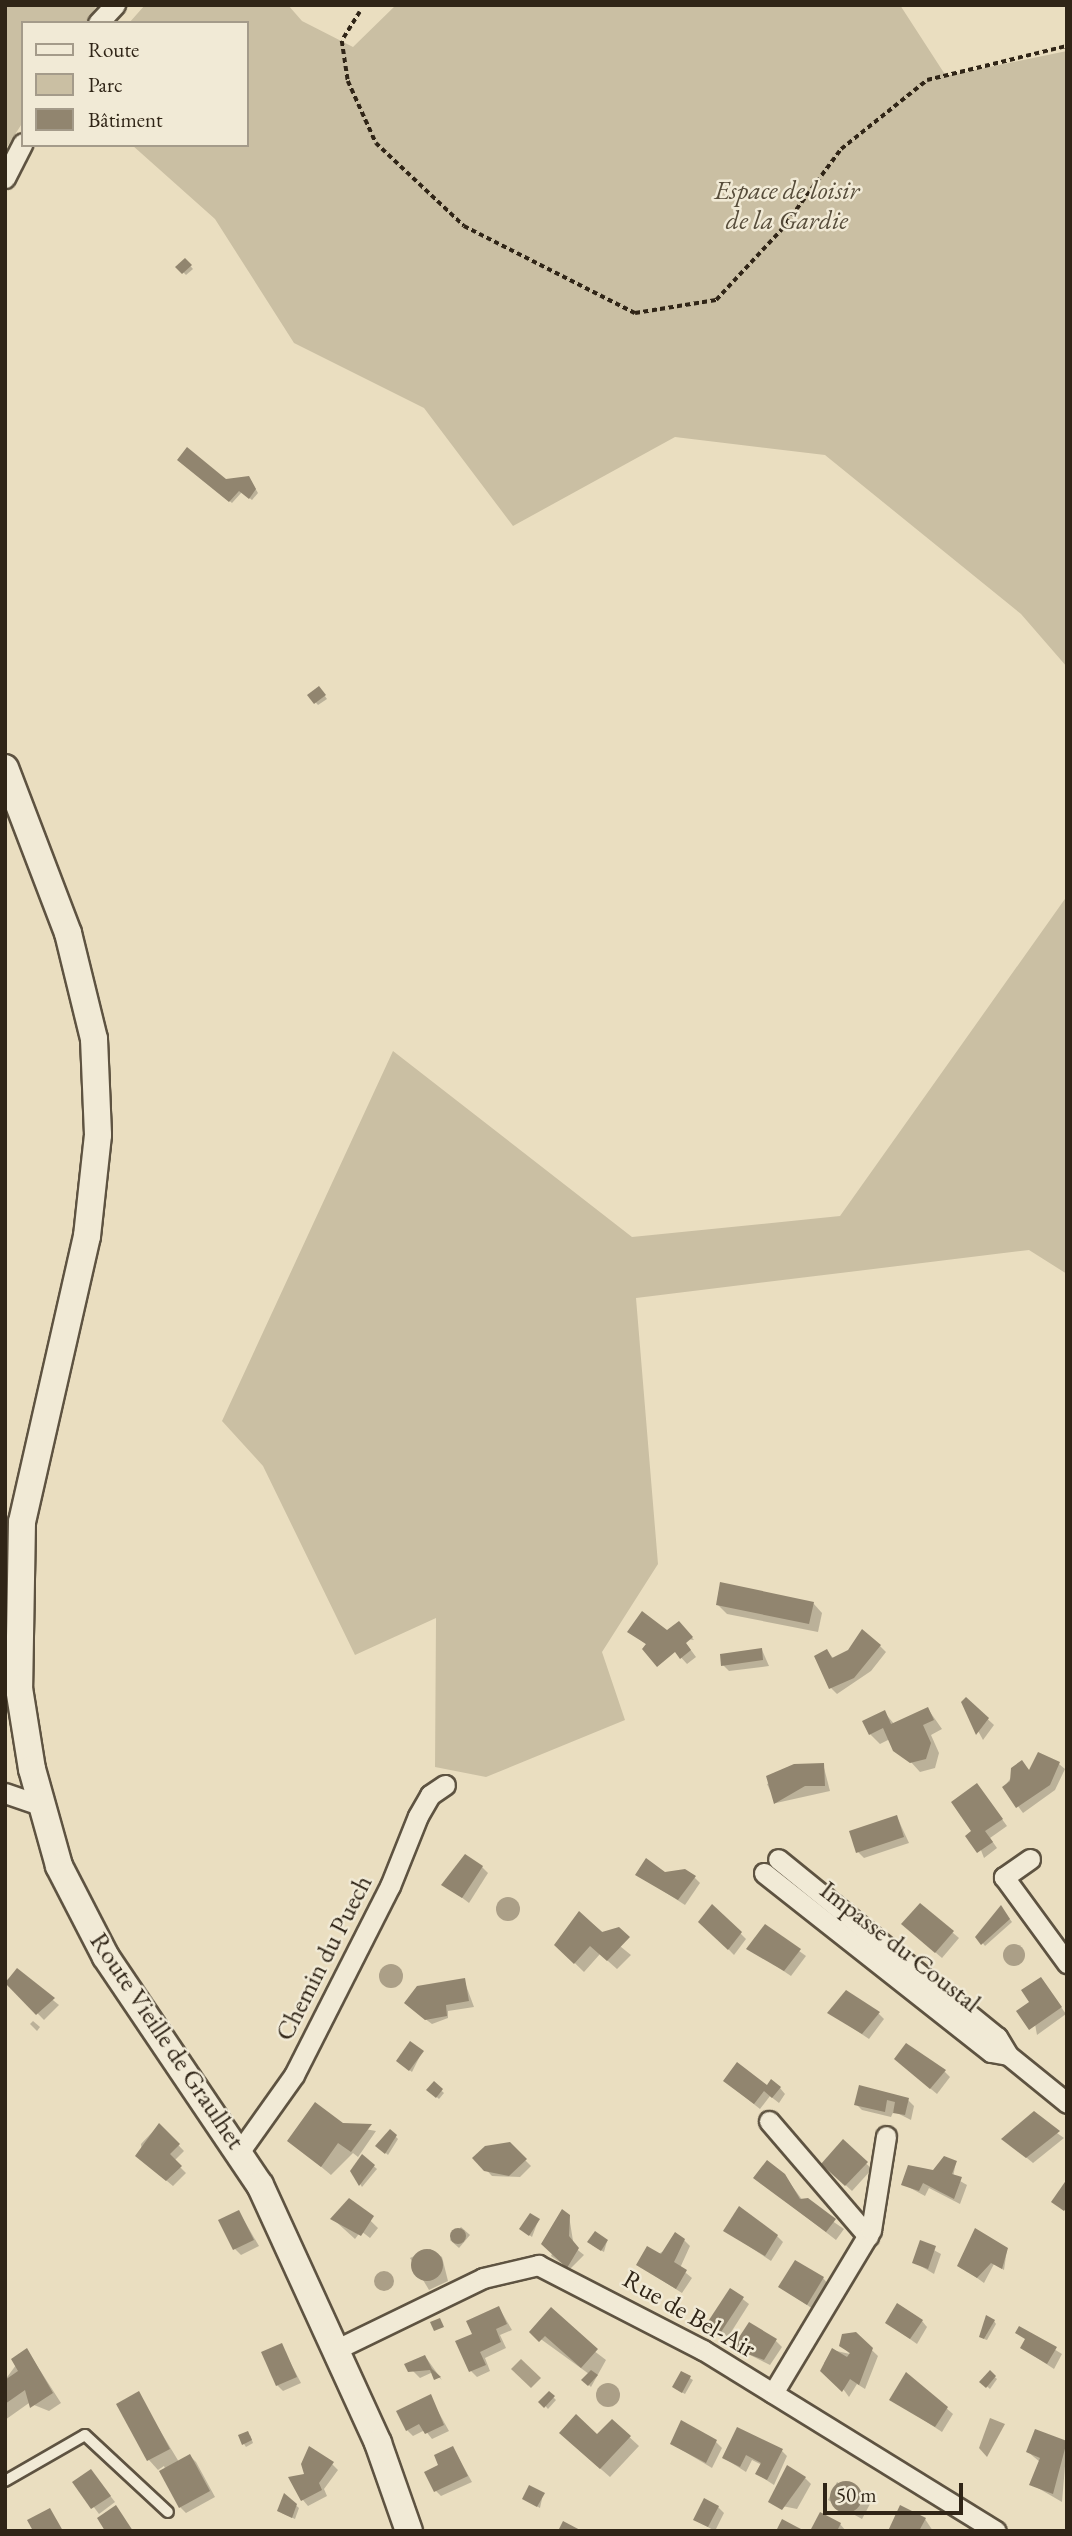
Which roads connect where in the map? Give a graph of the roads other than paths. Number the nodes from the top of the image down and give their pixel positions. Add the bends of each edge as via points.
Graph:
1 (115, 5) edge
2 (100, 21) edge
3 (21, 147) edge
4 (5, 177) edge
5 (5, 768) edge
6 (445, 1785) dead end
7 (5, 1793) edge
8 (42, 1806) junction
9 (778, 1859) dead end
10 (1030, 1859) dead end
11 (764, 1873) dead end
12 (1067, 1963) edge
13 (1008, 2055) junction
14 (1067, 2103) edge
15 (769, 2121) dead end
16 (886, 2136) dead end
17 (240, 2151) junction
18 (868, 2236) junction
19 (337, 2349) junction
20 (773, 2393) junction
21 (5, 2482) edge
22 (168, 2512) dead end
23 (409, 2531) edge
24 (996, 2531) edge

1 - 2 street
3 - 4 street
5 - 8 main road, Route Vieille de Graulhet via 68,933 94,1039 98,1135 87,1236 44,1406 22,1522 19,1688
6 - 17 street, Chemin du Puech via 418,1816 390,1886 294,2075
7 - 8 street
8 - 17 main road, Route Vieille de Graulhet via 59,1866 106,1957
9 - 13 street, Impasse du Coustal via 997,2037
10 - 12 street via 1004,1877
11 - 13 street, Impasse du Coustal via 991,2052
13 - 14 street, Impasse du Coustal
15 - 18 street
16 - 18 street
17 - 19 main road, Route Vieille de Graulhet
18 - 20 street
19 - 20 street, Rue de Bel-Air via 483,2278 538,2265 585,2285
19 - 23 main road, Route Vieille de Graulhet
20 - 24 street, Rue de Bel-Air
21 - 22 lane via 85,2435

